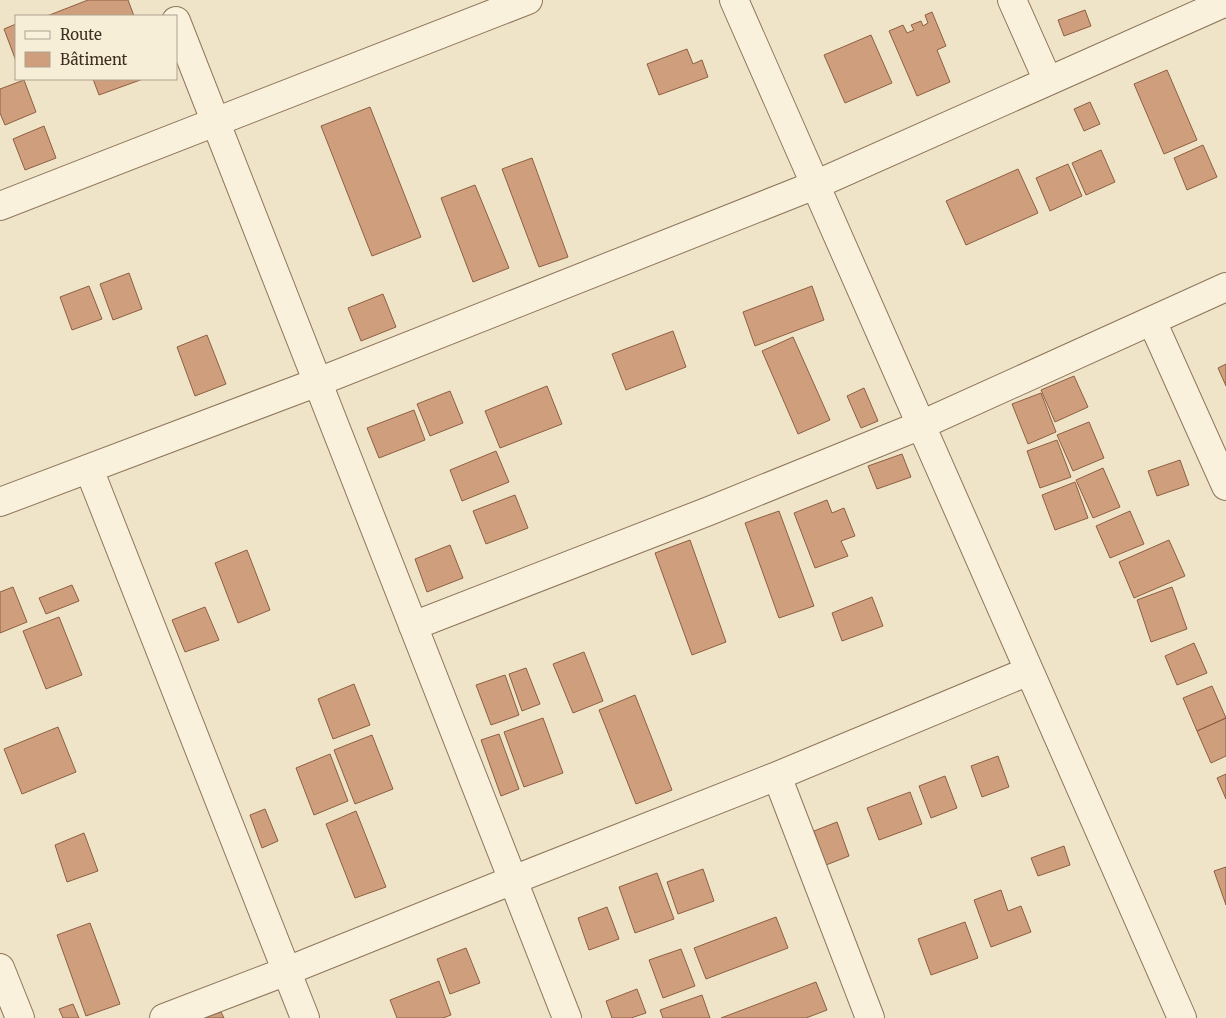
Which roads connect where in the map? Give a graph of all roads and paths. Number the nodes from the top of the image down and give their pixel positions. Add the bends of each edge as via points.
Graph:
1 (168, 0) edge
2 (528, 0) edge
3 (734, 0) edge
4 (1012, 0) edge
5 (1226, 2) edge
6 (175, 15) edge
7 (178, 25) edge
8 (1048, 81) junction
9 (216, 122) junction
10 (815, 185) junction
11 (0, 206) edge
12 (1226, 287) edge
13 (1152, 321) junction
14 (318, 382) junction
15 (920, 424) junction
16 (89, 469) junction
17 (1226, 486) edge
18 (0, 502) edge
19 (413, 626) junction
20 (1029, 671) junction
21 (777, 776) junction
22 (513, 880) junction
23 (0, 968) edge
24 (287, 972) junction
25 (20, 1018) edge
26 (164, 1018) edge
27 (305, 1018) edge
28 (567, 1018) edge
29 (870, 1018) edge
30 (1182, 1018) edge

1 - 6 street
2 - 9 street
3 - 10 street
4 - 8 street
5 - 8 street
7 - 9 street
8 - 10 street
9 - 11 street
9 - 14 street
10 - 14 street
10 - 15 street
12 - 13 street
13 - 15 street
13 - 17 street
14 - 16 street
14 - 19 street
15 - 19 street via 709,511
15 - 20 street
16 - 18 street
16 - 24 street
19 - 22 street
20 - 21 street
20 - 30 street
21 - 22 street
21 - 29 street
22 - 24 street
22 - 28 street
23 - 25 street
24 - 26 street
24 - 27 street

